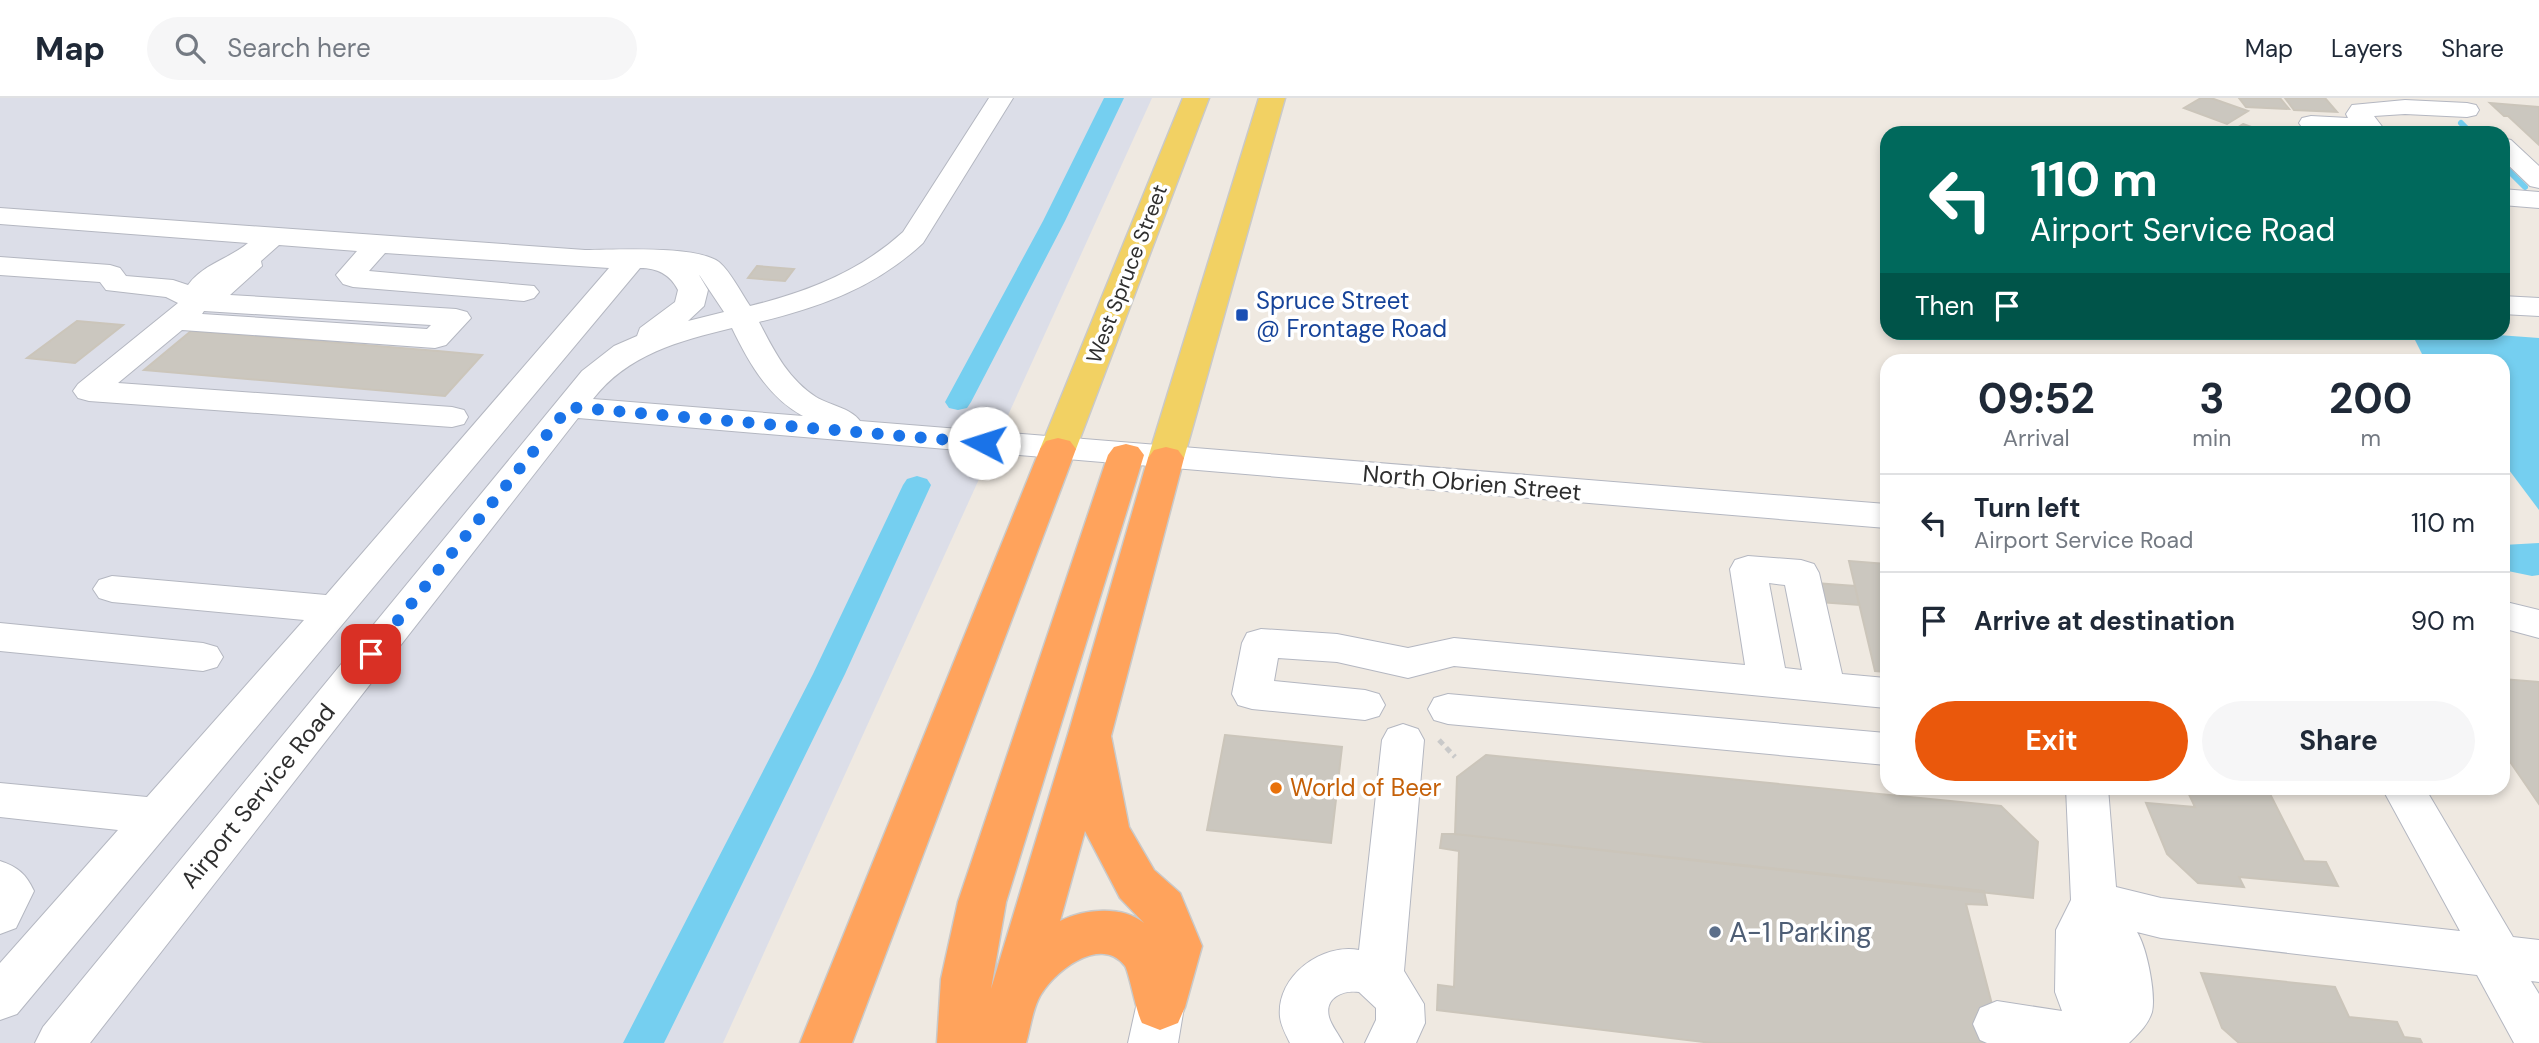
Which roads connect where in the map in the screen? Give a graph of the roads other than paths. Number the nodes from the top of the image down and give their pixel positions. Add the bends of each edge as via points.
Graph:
1 (1001, 98) edge
2 (1196, 98) edge
3 (1272, 98) edge
4 (2460, 104) edge
5 (2405, 107) junction
6 (2313, 126) edge
7 (2337, 126) edge
8 (2368, 126) edge
9 (2423, 126) edge
10 (2484, 126) edge
11 (2510, 153) edge
12 (2539, 180) edge
13 (2510, 198) edge
14 (2539, 200) edge
15 (0, 216) edge
16 (272, 236) junction
17 (378, 244) junction
18 (647, 259) junction
19 (0, 266) edge
20 (524, 292) dead end
21 (2510, 305) edge
22 (192, 306) junction
23 (2539, 307) edge
24 (742, 317) junction
25 (669, 335) junction
26 (613, 360) junction
27 (569, 407) junction
28 (452, 417) dead end
29 (706, 418) junction
30 (882, 434) junction
31 (1058, 449) junction
32 (1145, 456) junction
33 (1880, 516) edge
34 (112, 589) dead end
35 (335, 609) junction
36 (2510, 616) edge
37 (2539, 624) edge
38 (3, 641) edge
39 (203, 657) dead end
40 (1408, 670) junction
41 (1762, 681) junction
42 (1825, 687) junction
43 (1880, 692) edge
44 (1365, 705) junction
45 (1091, 732) junction
46 (1435, 735) junction
47 (1790, 740) junction
48 (1880, 748) edge
49 (2087, 795) edge
50 (2407, 795) edge
51 (0, 800) edge
52 (157, 816) junction
53 (0, 880) edge
54 (2094, 901) junction
55 (0, 914) edge
56 (2510, 957) edge
57 (1380, 978) junction
58 (1015, 989) junction
59 (0, 998) edge
60 (1997, 1024) dead end
61 (1157, 1025) edge
62 (2539, 1041) edge
63 (2101, 1042) edge
64 (60, 1043) edge
65 (827, 1043) edge
66 (963, 1043) edge
67 (1000, 1043) edge
68 (1318, 1043) edge
69 (1390, 1043) edge

1 - 24 street via 913,237 876,271 844,287
2 - 31 main road, West Spruce Street
3 - 32 main road
4 - 5 street
4 - 10 street
5 - 8 street via 2361,110 2358,114
5 - 9 street
6 - 7 street via 2311,123
11 - 12 street
13 - 14 street
15 - 16 street
16 - 17 street
16 - 22 street via 202,287
17 - 18 street
17 - 20 street via 349,275
18 - 24 street via 694,262 711,270
18 - 26 street via 686,277 693,290 689,306
18 - 35 street
19 - 22 street via 110,274 116,285 173,289
21 - 23 street
22 - 22 street via 435,340 456,318
22 - 28 street via 89,391
24 - 25 street
24 - 30 street via 773,377 798,401
25 - 26 street
25 - 29 street via 640,349 624,373 625,383 641,395
26 - 27 street, Airport Service Road
27 - 29 street
27 - 64 street, Airport Service Road
29 - 30 street
30 - 31 street
31 - 32 street, North Obrien Street
31 - 65 highway
32 - 33 street, North Obrien Street
32 - 45 highway
32 - 66 highway via 982,902 966,979
34 - 35 street
35 - 52 street
36 - 37 street
38 - 39 street
40 - 41 street via 1454,652
40 - 44 street via 1378,683
40 - 44 street via 1337,649 1261,643 1252,694
40 - 46 street via 1438,689
41 - 42 street
41 - 42 street via 1748,569 1801,573
41 - 47 street
42 - 43 street
44 - 46 street via 1369,721 1378,730
45 - 58 highway
45 - 61 highway via 1106,827 1137,884 1163,908 1177,946
46 - 47 street
46 - 57 street
47 - 48 street
49 - 54 street
50 - 56 street
51 - 52 street
52 - 59 street
53 - 55 street via 10,891
54 - 56 street via 2161,918
54 - 63 street via 2124,952 2128,1011
56 - 62 street
57 - 68 street via 1349,969 1320,979 1305,1006 1305,1021
57 - 69 street via 1399,1000 1399,1028
58 - 61 highway via 1047,952 1071,939 1084,933 1122,934 1149,956
58 - 67 highway
60 - 63 street

